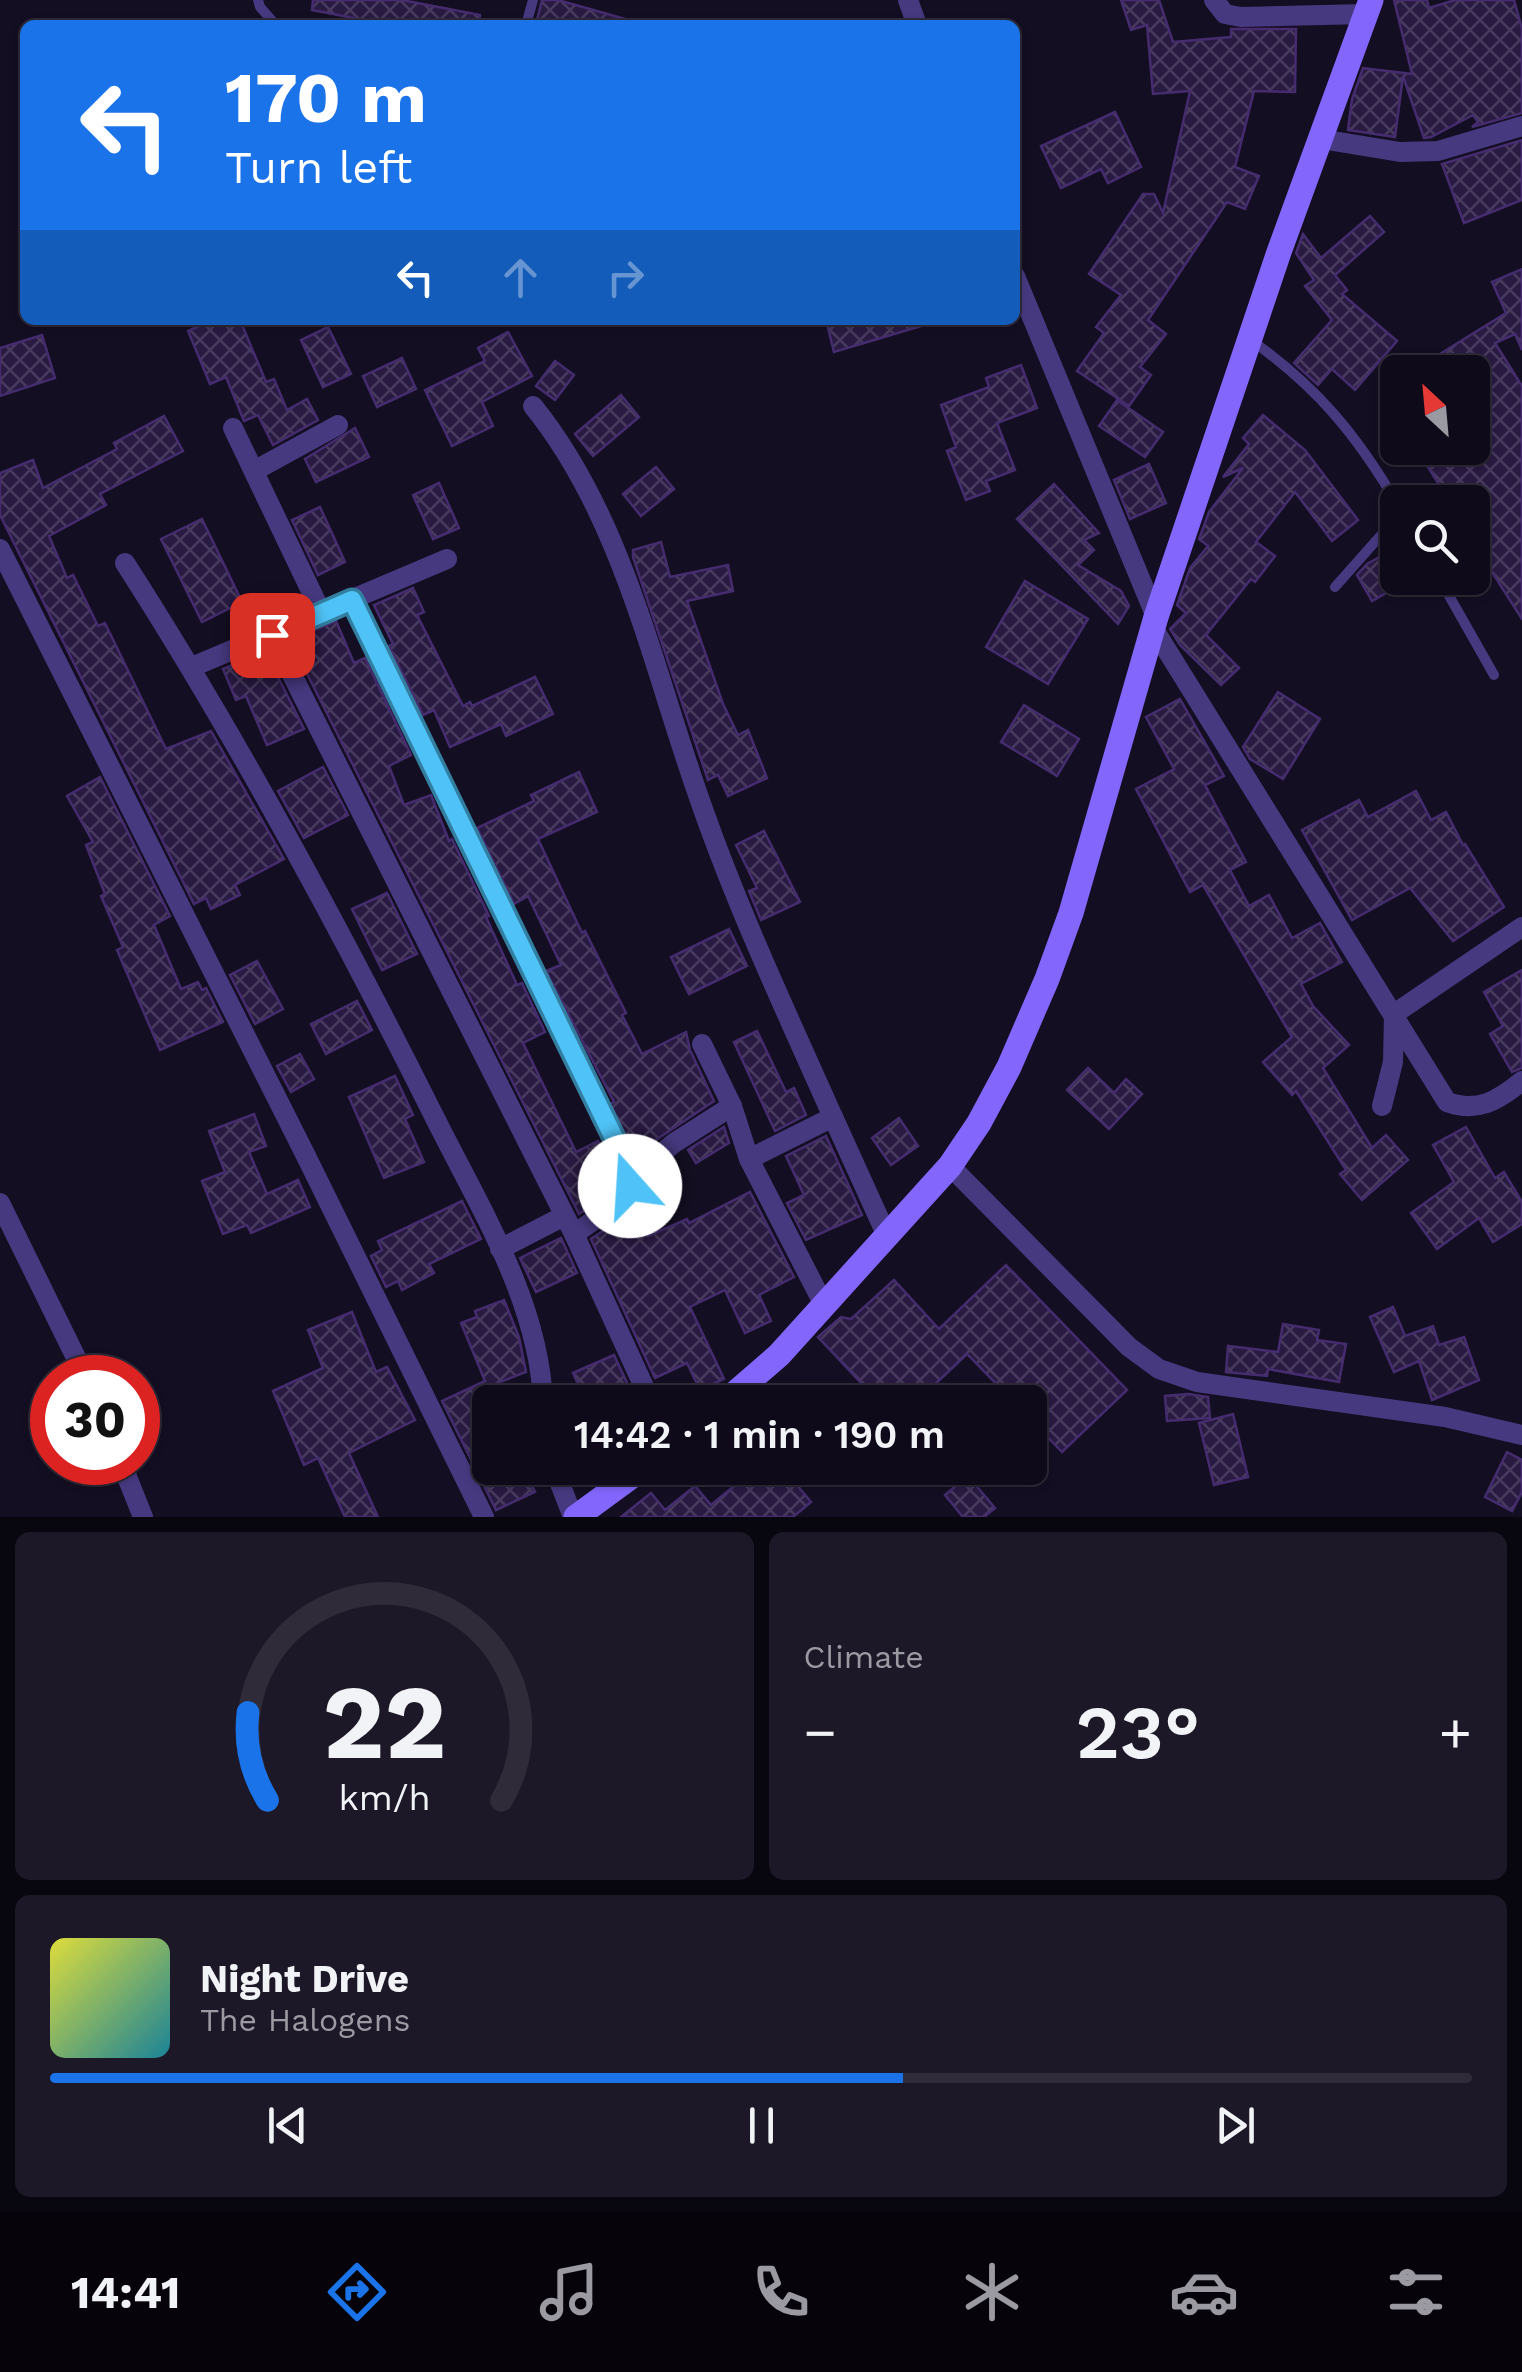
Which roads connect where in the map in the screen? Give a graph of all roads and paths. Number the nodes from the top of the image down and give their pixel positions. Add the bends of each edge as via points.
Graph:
1 (1214, 0) edge
2 (1368, 7) edge
3 (1522, 126) edge
4 (1321, 139) junction
5 (1020, 288) edge
6 (1250, 340) junction
7 (533, 406) dead end
8 (338, 425) dead end
9 (234, 428) dead end
10 (254, 471) junction
11 (1386, 485) edge
12 (1380, 536) edge
13 (0, 549) edge
14 (446, 559) dead end
15 (126, 563) dead end
16 (1335, 587) dead end
17 (1449, 595) edge
18 (352, 600) junction
19 (322, 614) junction
20 (1156, 624) junction
21 (272, 635) junction
22 (192, 667) junction
23 (1494, 675) dead end
24 (1522, 927) edge
25 (1394, 1014) junction
26 (702, 1044) dead end
27 (1522, 1081) edge
28 (732, 1106) junction
29 (1382, 1106) dead end
30 (834, 1117) junction
31 (749, 1158) junction
32 (950, 1166) junction
33 (629, 1180) junction
34 (0, 1203) edge
35 (569, 1225) junction
36 (887, 1236) junction
37 (500, 1248) junction
38 (824, 1305) junction
39 (75, 1355) edge
40 (542, 1385) edge
41 (643, 1385) edge
42 (745, 1385) edge
43 (1522, 1435) edge
44 (130, 1485) edge
45 (561, 1485) edge
46 (619, 1485) edge
47 (143, 1517) edge
48 (484, 1517) edge
49 (575, 1517) edge

1 - 2 street via 1225,14 1240,17
2 - 4 street
3 - 4 street via 1438,151
4 - 6 street
5 - 20 street
6 - 11 lane via 1344,422
6 - 20 street
7 - 30 street via 595,504 704,812
8 - 10 street
9 - 10 street
10 - 19 street
12 - 16 lane
13 - 48 street
14 - 18 street
15 - 22 street
17 - 23 lane
18 - 19 street
18 - 33 street
19 - 21 street
20 - 25 street
20 - 32 street via 1048,979 1010,1068
21 - 22 street
21 - 35 street
22 - 37 street via 382,1012
24 - 25 street
25 - 27 street via 1447,1102 1463,1108 1494,1102
25 - 29 street via 1394,1062
26 - 28 street
28 - 31 street
28 - 33 street
30 - 31 street
30 - 36 street
31 - 38 street
32 - 36 street
32 - 43 street via 1129,1347 1169,1374 1445,1416
33 - 35 street via 622,1201
34 - 39 street
35 - 37 street
35 - 41 street
36 - 38 street
37 - 40 street via 525,1312
38 - 42 street
44 - 47 street
45 - 49 street
46 - 49 street

